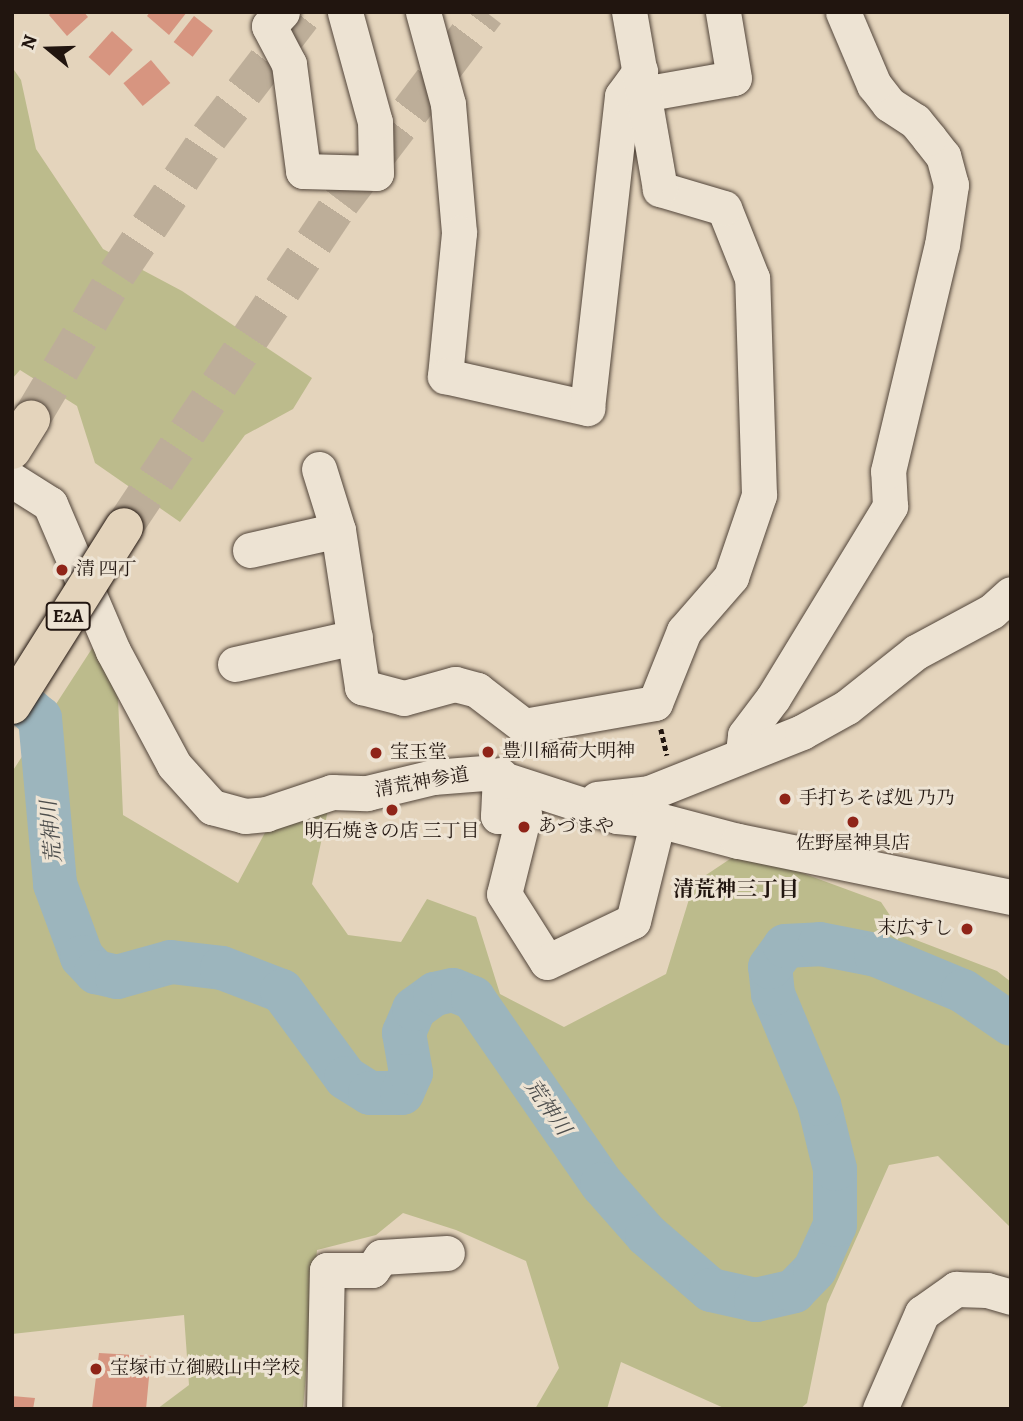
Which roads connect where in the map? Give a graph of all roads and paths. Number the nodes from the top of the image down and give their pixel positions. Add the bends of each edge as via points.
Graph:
1 (282, 12) edge
2 (345, 12) edge
3 (423, 12) edge
4 (629, 12) edge
5 (723, 12) edge
6 (843, 12) edge
7 (641, 82) junction
8 (319, 469) dead end
9 (12, 480) edge
10 (124, 527) tunnel mouth
11 (338, 530) junction
12 (250, 550) dead end
13 (1011, 594) edge
14 (355, 637) junction
15 (235, 664) dead end
16 (655, 703) junction
17 (12, 705) edge
18 (743, 752) junction
19 (500, 775) junction
20 (674, 783) junction
21 (572, 802) junction
22 (658, 820) junction
23 (1011, 897) edge
24 (447, 1253) dead end
25 (1011, 1297) edge
26 (324, 1409) edge
27 (880, 1409) edge

1 - 2 street via 269,26 289,64 303,171 376,173 375,122
3 - 7 street via 448,104 459,233 445,376 587,408 622,96
4 - 7 street
5 - 7 street via 734,78
6 - 18 street via 874,85 889,104 915,121 950,171 943,245 888,471 890,506 773,698 745,735
7 - 16 street via 660,189 724,208 752,278 759,495 731,577 684,631
8 - 11 street
9 - 19 street, 清荒神参道 via 50,504 113,651 174,765 212,807 245,816 332,792 368,793 433,777
10 - 17 highway, E2A, bridge
11 - 12 street
11 - 14 street
13 - 18 street via 992,611 916,652 846,707 802,732
14 - 15 street
14 - 16 street via 362,687 404,698 455,684 477,690 524,726
16 - 20 path
18 - 20 street
19 - 21 street, 清荒神参道
19 - 22 street via 498,816 524,814 504,894 547,962 633,920
20 - 21 street via 625,799
21 - 22 street, 清荒神参道 via 617,816
22 - 23 street, 清荒神参道
24 - 26 street via 381,1257 372,1270 327,1270
25 - 27 street via 988,1290 956,1289 922,1313

